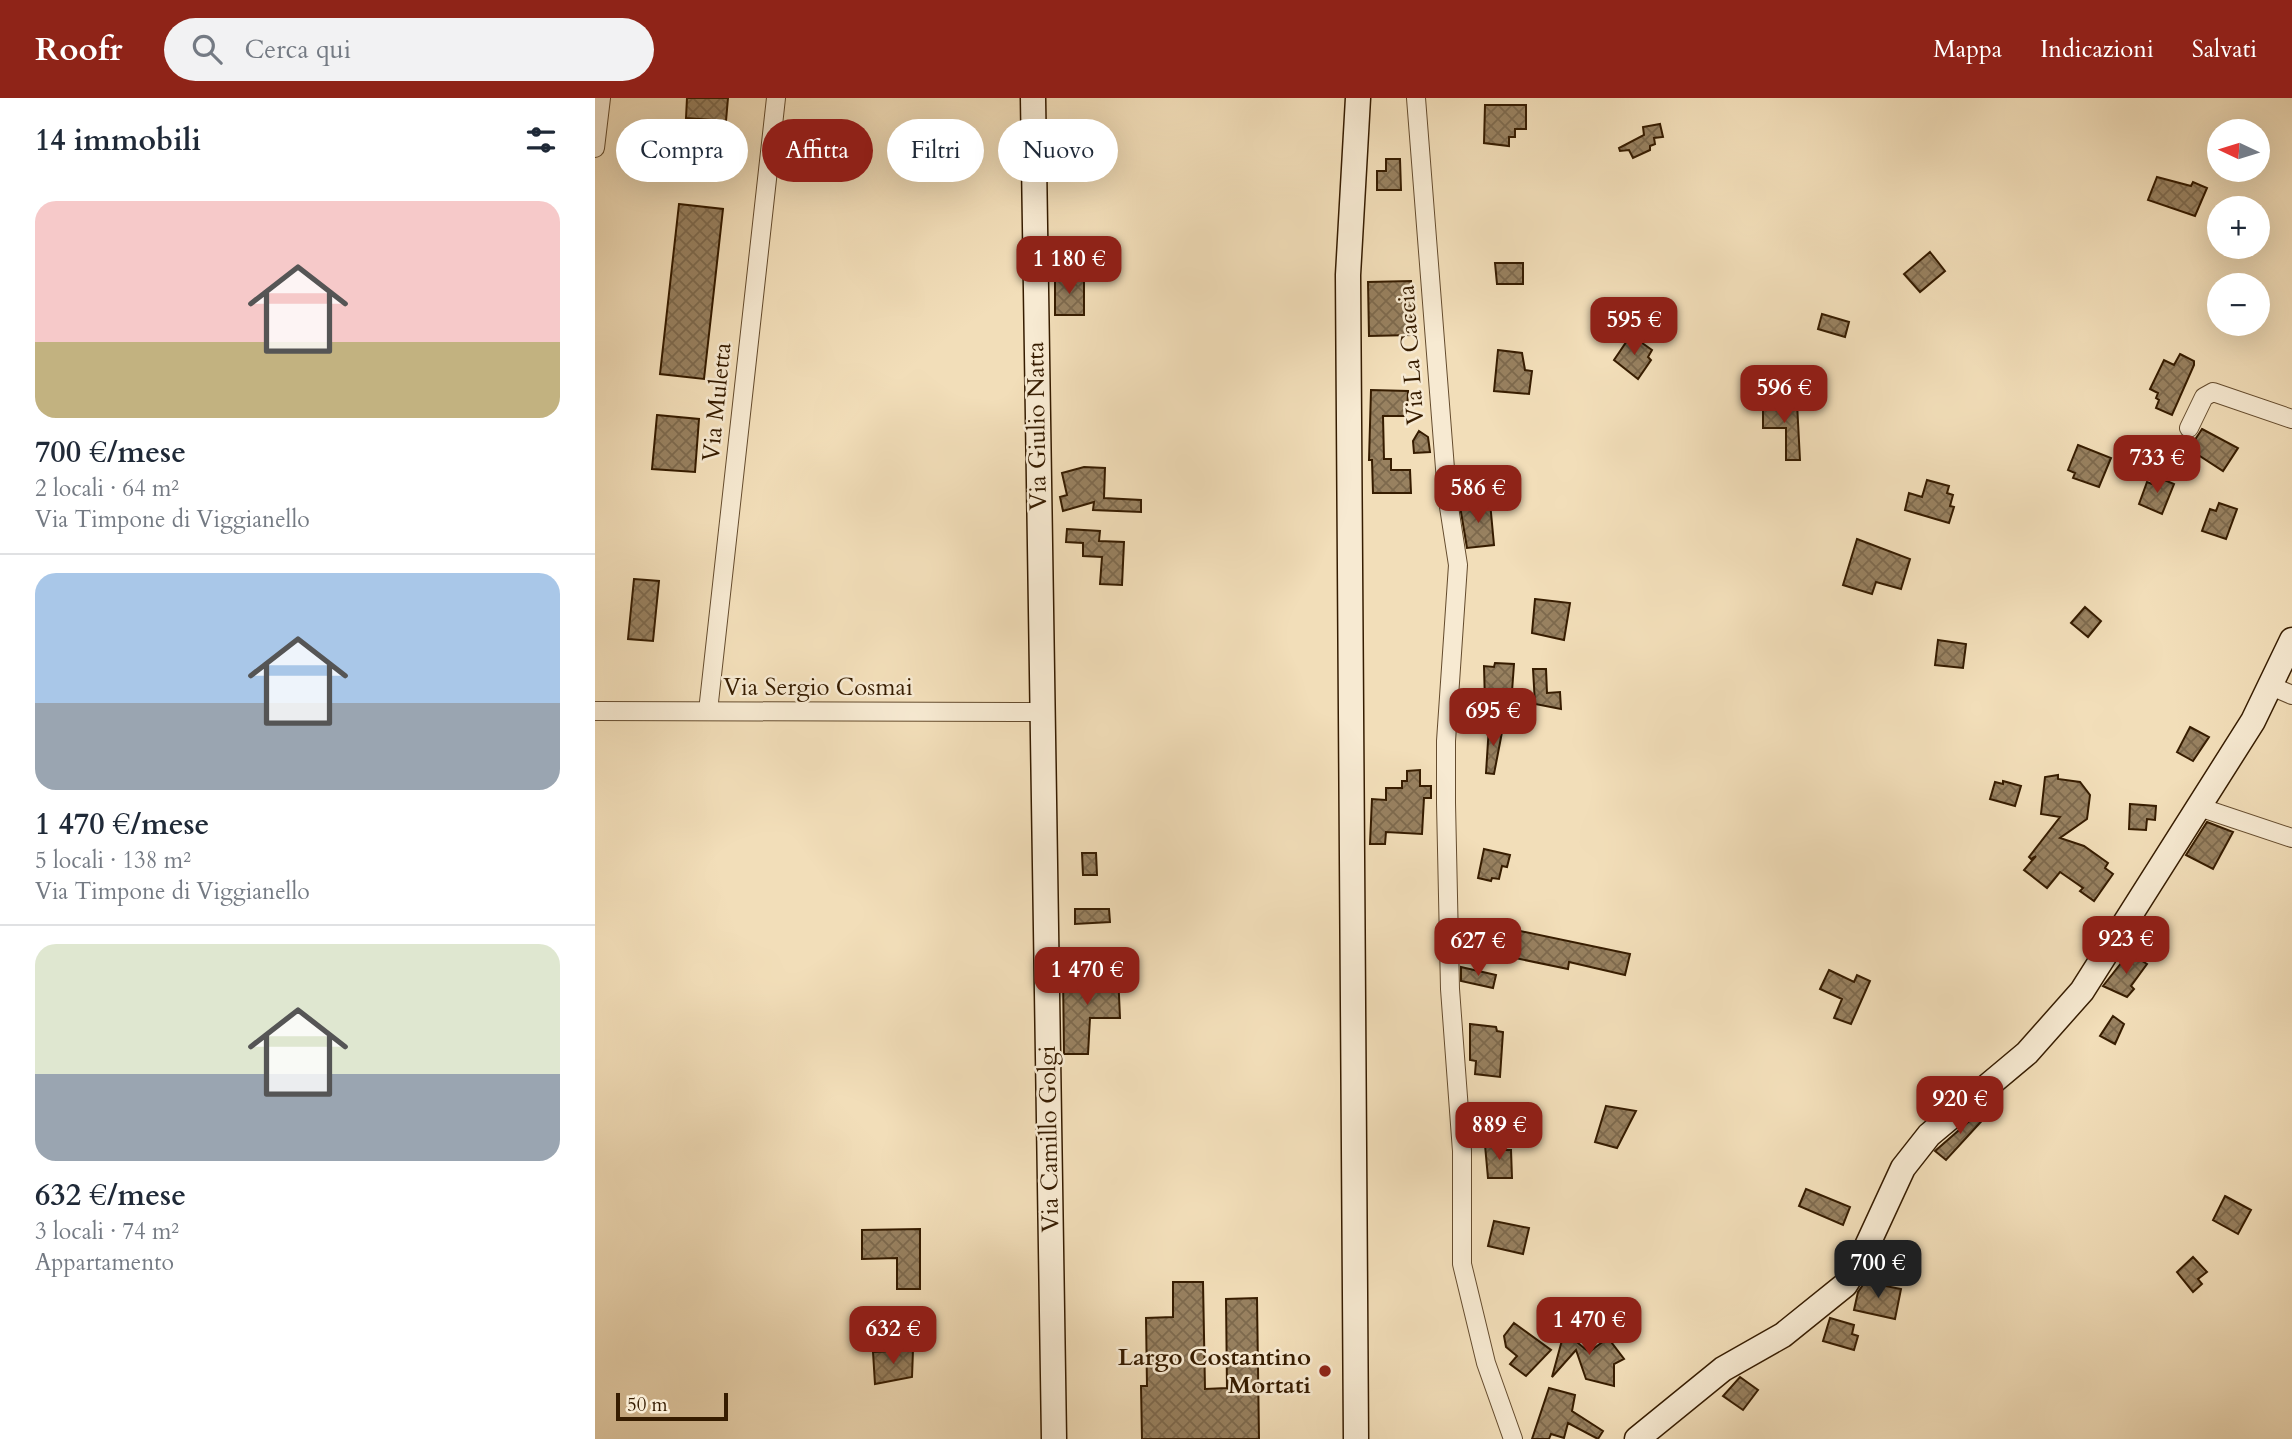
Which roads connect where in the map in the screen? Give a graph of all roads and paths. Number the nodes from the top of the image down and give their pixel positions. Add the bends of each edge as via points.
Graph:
1 (601, 98) edge
2 (776, 98) edge
3 (1033, 98) edge
4 (1358, 98) edge
5 (1416, 98) edge
6 (595, 148) edge
7 (2292, 419) edge
8 (2189, 428) dead end
9 (2292, 640) edge
10 (2281, 690) edge
11 (708, 711) junction
12 (595, 712) edge
13 (1041, 712) junction
14 (2199, 807) junction
15 (2292, 838) edge
16 (1054, 1439) edge
17 (1356, 1439) edge
18 (1513, 1439) edge
19 (1637, 1439) edge

1 - 6 street
2 - 11 street, Via Muletta
3 - 13 street, Via Giulio Natta
4 - 17 street via 1348,275
5 - 18 street, Via La Caccia via 1444,471 1458,565 1446,803 1450,989 1462,1151 1462,1264 1486,1363
7 - 8 street via 2213,392 2204,397
9 - 10 street
10 - 14 street via 2253,721
11 - 12 street, Via Sergio Cosmai
11 - 13 street, Via Sergio Cosmai
13 - 16 street, Via Camillo Golgi
14 - 15 street
14 - 19 street via 2083,991 2027,1054 1929,1135 1903,1168 1845,1285 1783,1335 1723,1369

